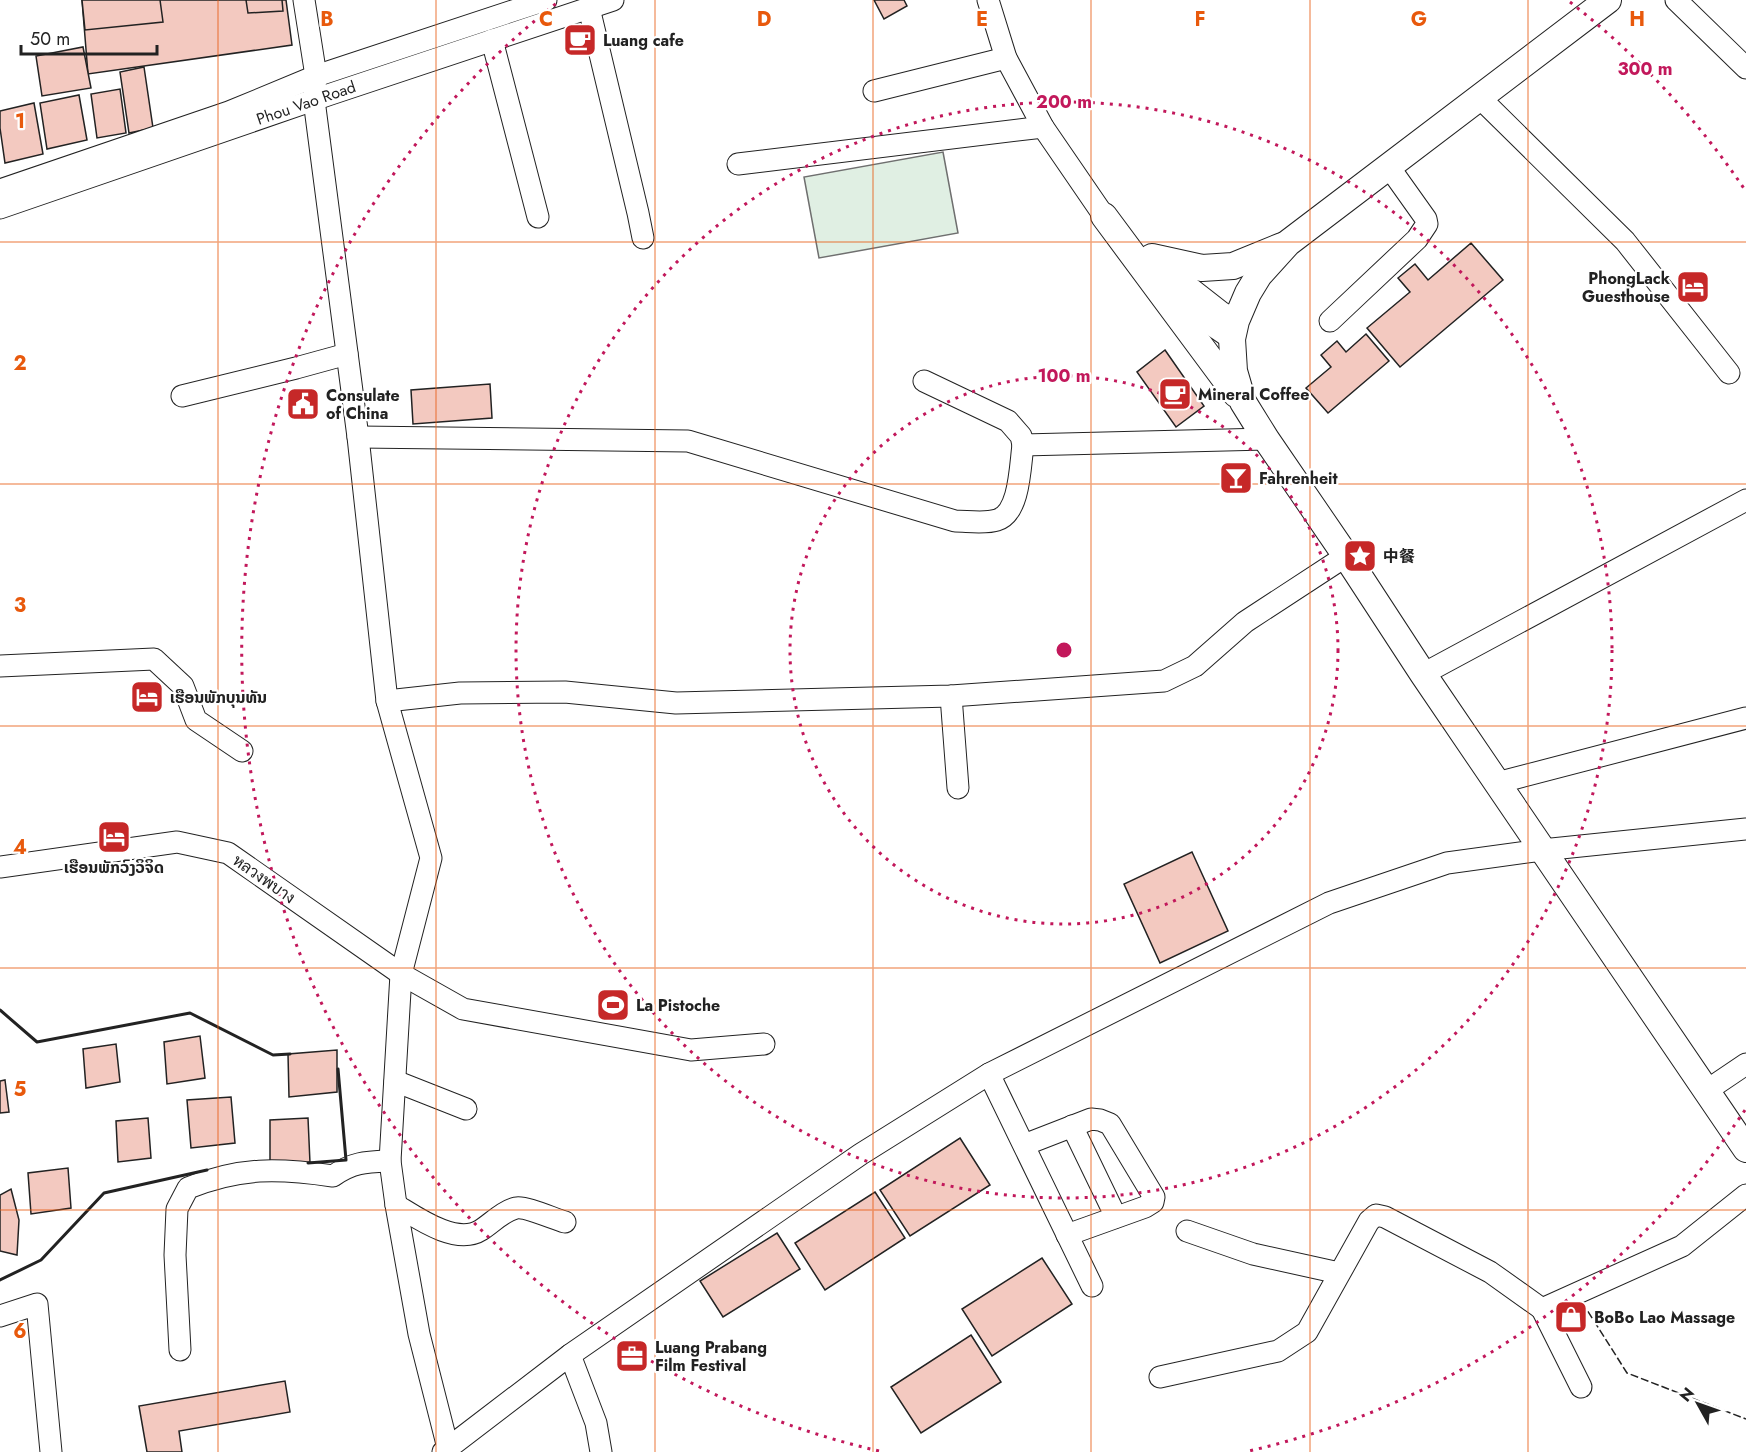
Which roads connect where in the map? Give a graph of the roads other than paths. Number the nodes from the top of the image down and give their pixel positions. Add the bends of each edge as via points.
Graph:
1 (304, 0) edge
2 (546, 0) edge
3 (613, 0) edge
4 (988, 0) edge
5 (1608, 0) edge
6 (1676, 0) edge
7 (589, 8) junction
8 (492, 40) junction
9 (1006, 58) junction
10 (1746, 68) edge
11 (316, 76) junction
12 (874, 91) dead end
13 (1480, 98) junction
14 (314, 100) junction
15 (1042, 127) junction
16 (738, 164) dead end
17 (1389, 167) junction
18 (0, 190) edge
19 (0, 208) edge
20 (1104, 216) junction
21 (538, 217) dead end
22 (643, 238) dead end
23 (1288, 243) junction
24 (1152, 257) junction
25 (1330, 321) dead end
26 (1234, 330) junction
27 (347, 354) junction
28 (1729, 374) dead end
29 (924, 381) dead end
30 (182, 396) dead end
31 (1243, 402) junction
32 (357, 437) junction
33 (1266, 439) junction
34 (1023, 445) junction
35 (1746, 500) edge
36 (1346, 556) junction
37 (0, 666) edge
38 (1423, 674) junction
39 (951, 696) junction
40 (387, 700) junction
41 (1746, 718) edge
42 (242, 751) dead end
43 (1497, 783) junction
44 (958, 788) dead end
45 (1746, 829) edge
46 (1542, 850) junction
47 (0, 867) edge
48 (401, 974) junction
49 (764, 1044) dead end
50 (1746, 1064) edge
51 (989, 1074) junction
52 (395, 1081) junction
53 (1706, 1091) junction
54 (466, 1109) dead end
55 (1072, 1126) junction
56 (1024, 1145) junction
57 (1746, 1149) edge
58 (390, 1161) junction
59 (1746, 1194) edge
60 (396, 1205) junction
61 (1116, 1217) junction
62 (565, 1222) dead end
63 (1187, 1231) dead end
64 (1067, 1235) junction
65 (1339, 1273) junction
66 (1092, 1286) dead end
67 (1542, 1309) junction
68 (0, 1316) edge
69 (180, 1350) dead end
70 (570, 1355) junction
71 (1160, 1377) dead end
72 (1581, 1388) dead end
73 (447, 1451) edge
74 (51, 1452) edge
75 (601, 1452) edge

1 - 11 street
2 - 11 street, Phou Vao Road
3 - 7 street, Phou Vao Road
4 - 9 street
5 - 13 main road
6 - 10 street
7 - 8 street, Phou Vao Road
7 - 22 street
8 - 14 street, Phou Vao Road
8 - 21 street
9 - 12 street
9 - 15 street
11 - 14 street
11 - 18 street, Phou Vao Road via 230,112
13 - 17 main road
13 - 28 street via 1625,241
14 - 19 street, Phou Vao Road
14 - 27 street
15 - 16 street
15 - 20 street
17 - 23 main road
17 - 25 street via 1427,225
20 - 24 street
20 - 26 street via 1210,326
20 - 31 main road
23 - 24 main road via 1233,266 1202,268
23 - 26 main road via 1259,275
24 - 26 street via 1221,312
26 - 31 main road via 1234,371
27 - 30 street
27 - 32 street
29 - 34 street via 1008,421 1021,436
31 - 33 main road
32 - 34 street via 688,441 955,521 996,521 1007,515 1014,505
32 - 40 street
33 - 34 street
33 - 36 main road
35 - 38 street
36 - 38 main road
36 - 39 street via 1245,622 1195,666 1164,681
37 - 42 street via 154,659 183,686 196,720
38 - 43 main road
39 - 40 street via 676,703 565,692 460,693
39 - 44 street
40 - 48 street via 431,858
41 - 43 street
43 - 46 main road
45 - 46 street
46 - 51 street via 1447,863 1329,903
46 - 53 main road
47 - 48 street, หลวงพบาง via 177,843 228,853
48 - 49 street, หลวงพบาง via 463,1009 692,1050
48 - 52 street
50 - 53 street
51 - 56 street
51 - 70 street via 861,1154
52 - 54 street
52 - 58 street
53 - 57 main road
55 - 56 street
55 - 61 street
55 - 61 street via 1091,1119 1110,1124 1154,1197 1145,1207
56 - 64 street
58 - 60 street
58 - 69 street via 362,1162 333,1176 280,1169 246,1171 188,1188 177,1209
59 - 67 street via 1682,1246
60 - 62 street via 438,1230 463,1234 478,1232 518,1208
60 - 73 street via 418,1334
61 - 64 street
63 - 65 street via 1253,1254
64 - 66 street
65 - 67 street via 1376,1215 1490,1272
65 - 71 street via 1308,1332 1278,1351
67 - 72 street
68 - 74 street via 37,1304
70 - 73 street
70 - 75 street via 596,1423

